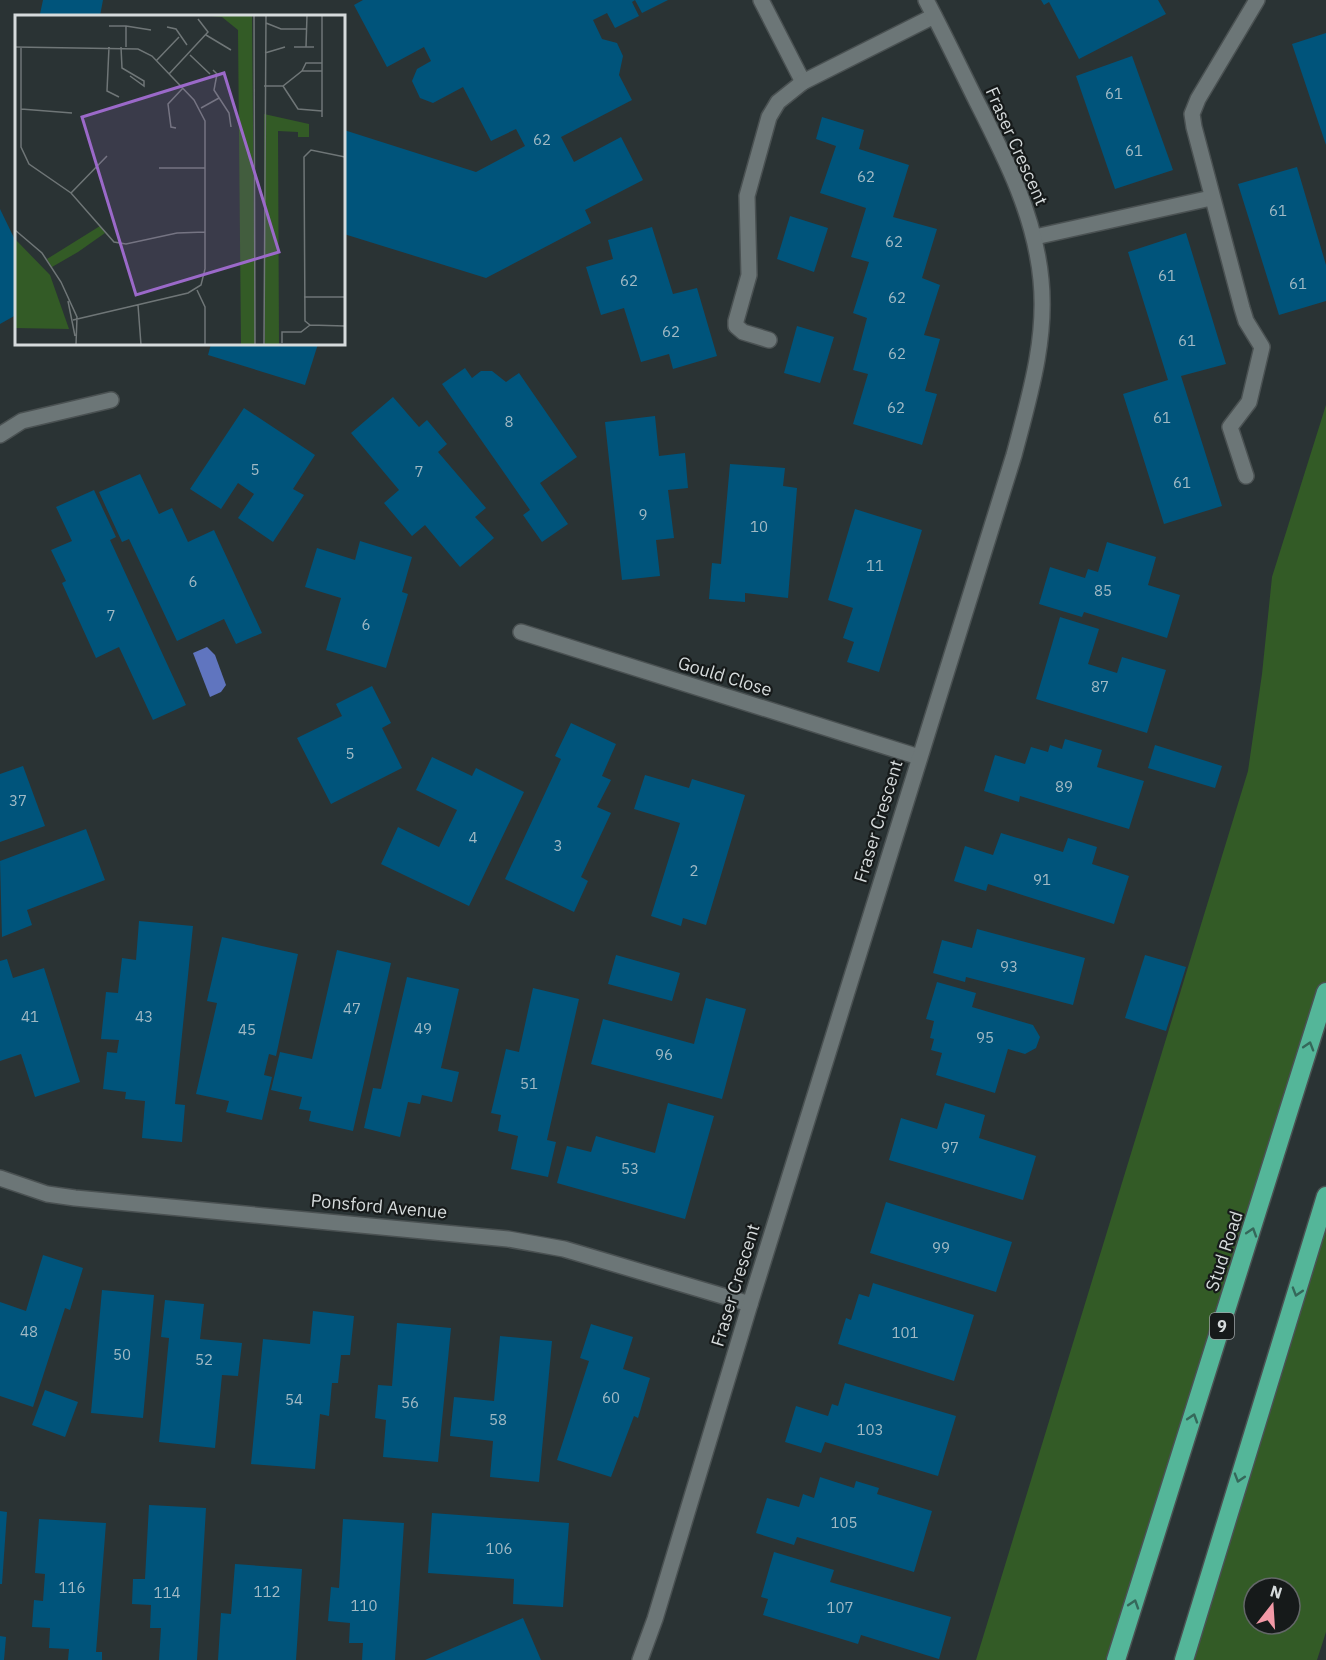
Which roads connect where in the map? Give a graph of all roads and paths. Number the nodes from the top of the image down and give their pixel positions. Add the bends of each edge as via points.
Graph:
1 (761, 0) edge
2 (926, 0) edge
3 (1257, 0) edge
4 (934, 16) junction
5 (803, 82) junction
6 (1211, 198) junction
7 (1035, 237) junction
8 (769, 340) dead end
9 (111, 400) dead end
10 (0, 435) edge
11 (1246, 476) dead end
12 (520, 632) dead end
13 (918, 757) junction
14 (1326, 992) edge
15 (0, 1178) edge
16 (1326, 1196) edge
17 (750, 1304) junction
18 (640, 1660) edge
19 (1116, 1660) edge
20 (1184, 1660) edge

1 - 5 street
2 - 4 street, Fraser Crescent
3 - 6 street via 1192,114
4 - 5 street
4 - 7 street, Fraser Crescent via 1001,149
5 - 8 street via 778,102 769,117 747,196 749,275 736,326
6 - 7 street
6 - 11 street via 1246,321 1262,347 1249,402 1230,428
7 - 13 street, Fraser Crescent via 1042,282 1038,360 1014,454
9 - 10 street via 22,421
12 - 13 street, Gould Close
13 - 17 street, Fraser Crescent
19 -> 14 highway, Stud Road / 9
15 - 17 street, Ponsford Avenue via 47,1194 75,1198 508,1239 564,1249
16 -> 20 highway
17 - 18 street, Fraser Crescent

